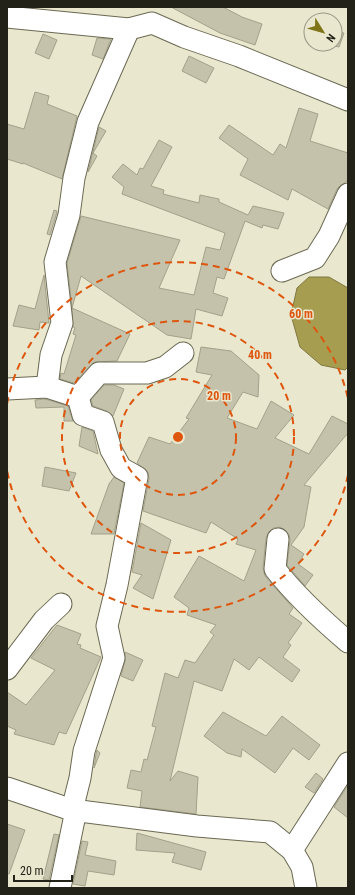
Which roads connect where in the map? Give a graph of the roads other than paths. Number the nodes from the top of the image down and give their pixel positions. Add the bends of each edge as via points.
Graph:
1 (42, 14) edge
2 (155, 15) edge
3 (7, 17) edge
4 (129, 29) junction
5 (348, 100) edge
6 (348, 194) edge
7 (282, 272) dead end
8 (183, 353) dead end
9 (47, 387) junction
10 (7, 389) edge
11 (78, 397) junction
12 (278, 539) dead end
13 (61, 604) dead end
14 (348, 642) edge
15 (7, 669) edge
16 (348, 763) edge
17 (7, 788) edge
18 (74, 810) junction
19 (292, 850) junction
20 (60, 888) edge
21 (306, 888) edge

1 - 3 street
1 - 4 street
2 - 4 street
2 - 5 street via 184,37
4 - 9 street via 88,122 74,178 69,215 56,262 62,323 51,355
6 - 7 street via 329,236 315,258
8 - 11 street via 165,367 147,373 99,373
9 - 10 street
9 - 11 street
11 - 18 street via 83,415 103,422 111,450 121,468 137,477 107,626 114,658 84,751
12 - 14 street via 275,568 288,586
13 - 15 street via 44,620
16 - 19 street
17 - 18 street
18 - 19 street via 197,826 270,832
18 - 20 street
19 - 21 street via 302,867

